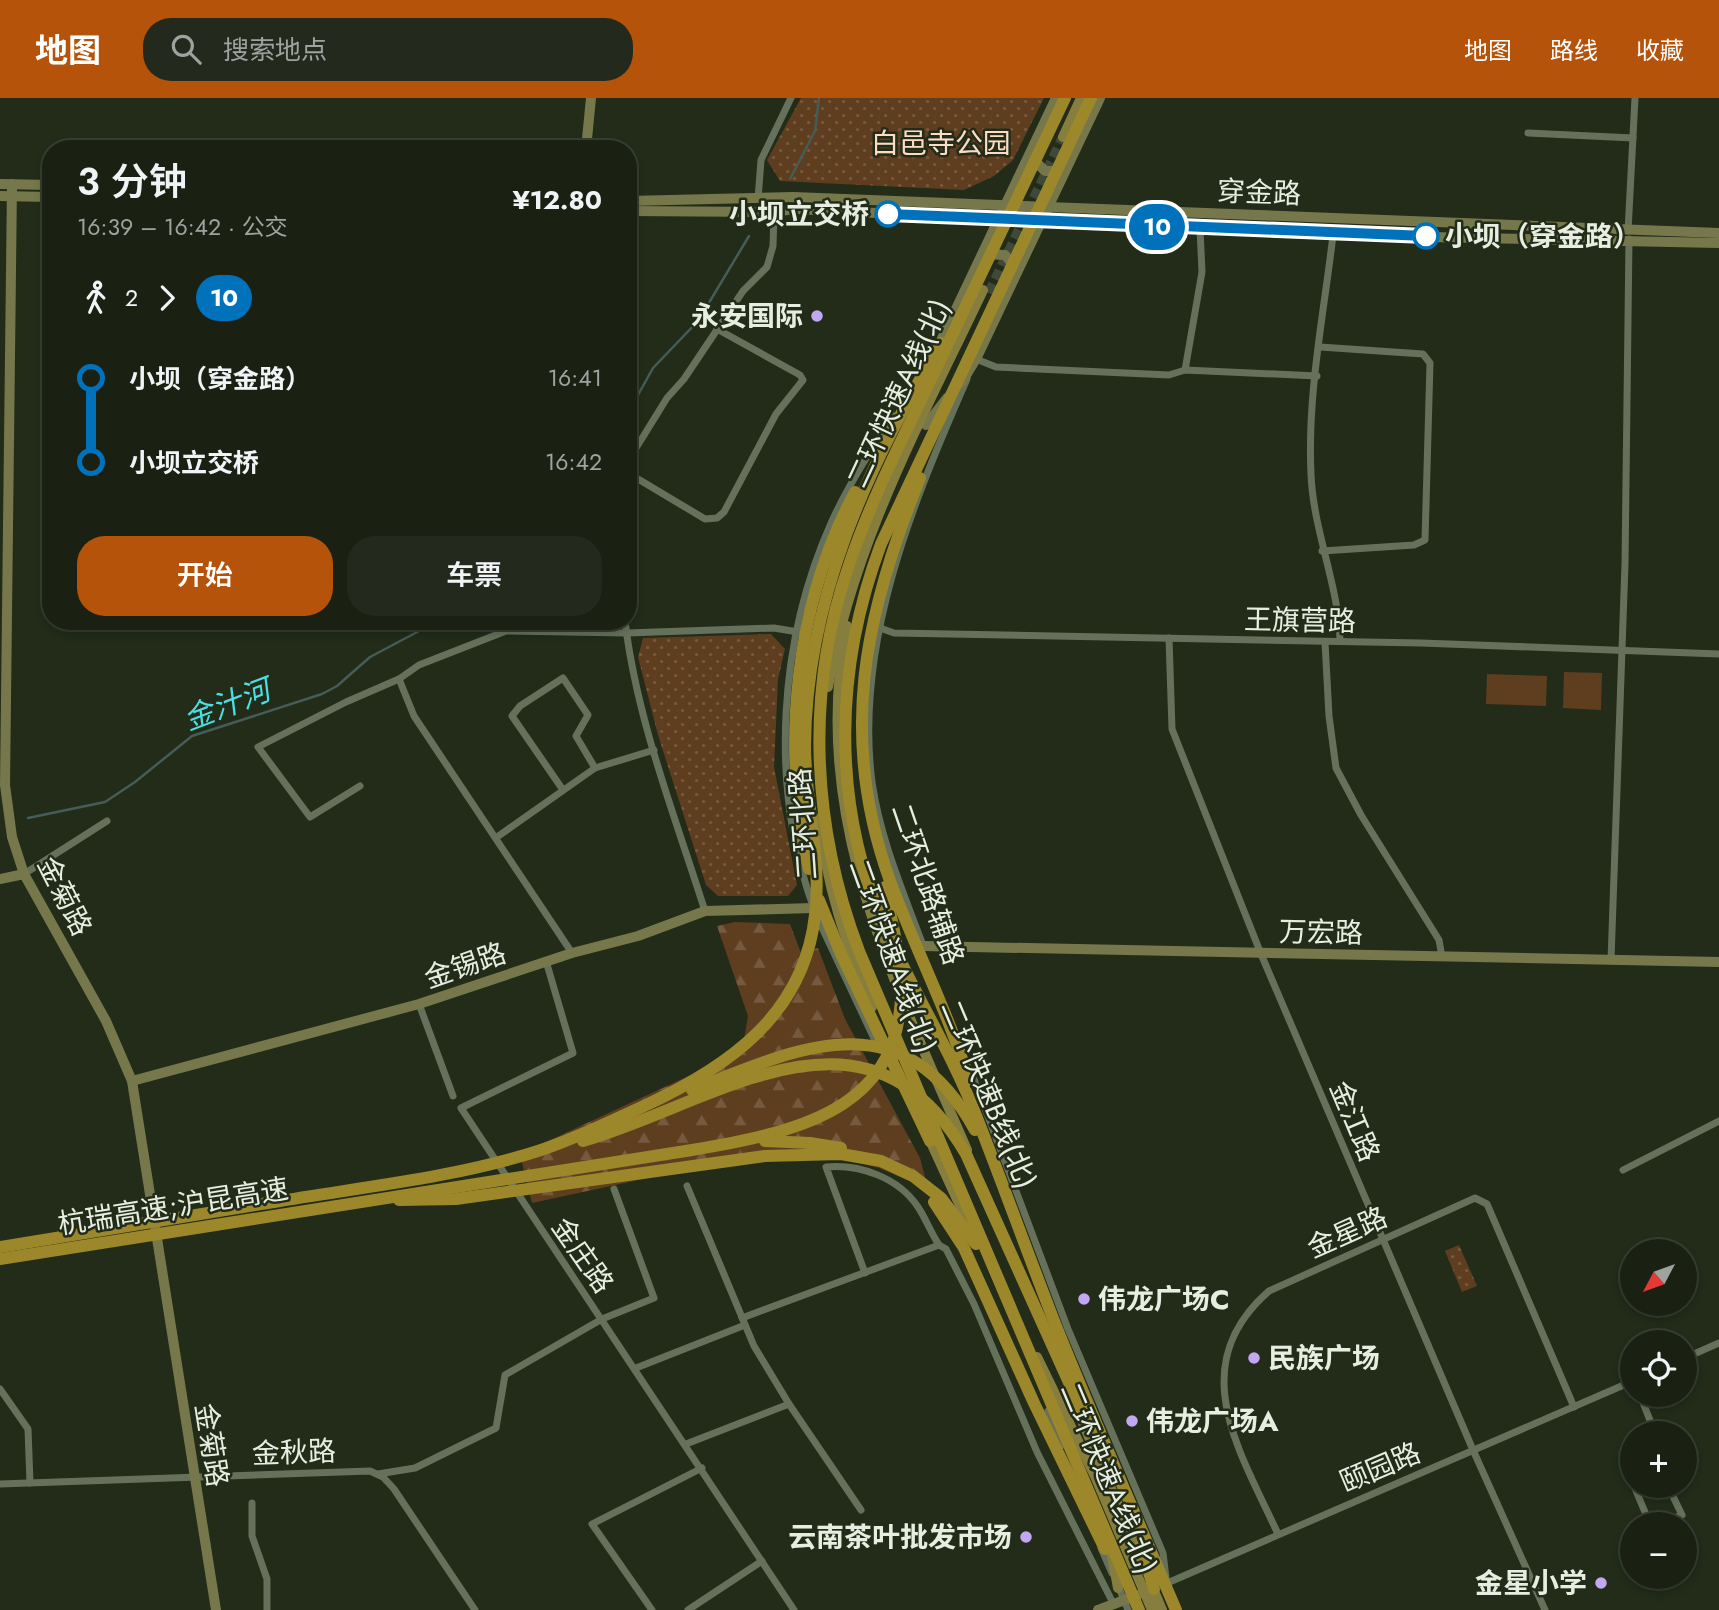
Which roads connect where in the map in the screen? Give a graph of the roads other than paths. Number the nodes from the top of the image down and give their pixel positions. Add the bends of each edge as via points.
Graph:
1 (591, 98) edge
2 (791, 98) edge
3 (1056, 98) edge
4 (1065, 98) edge
5 (1074, 98) edge
6 (1081, 98) edge
7 (1091, 98) edge
8 (1100, 98) edge
9 (1635, 98) edge
10 (1528, 132) dead end
11 (1633, 138) junction
12 (587, 140) edge
13 (1033, 145) junction
14 (1069, 163) junction
15 (0, 184) edge
16 (12, 184) junction
17 (42, 185) edge
18 (0, 196) edge
19 (12, 196) junction
20 (42, 197) edge
21 (758, 199) junction
22 (637, 201) edge
23 (1005, 205) junction
24 (1049, 206) junction
25 (637, 211) edge
26 (775, 212) junction
27 (998, 220) junction
28 (1041, 222) junction
29 (1200, 229) junction
30 (1719, 233) edge
31 (1333, 235) junction
32 (1628, 235) junction
33 (1719, 243) edge
34 (982, 262) junction
35 (1011, 277) junction
36 (986, 292) tunnel mouth
37 (717, 329) junction
38 (940, 341) junction
39 (1320, 347) junction
40 (971, 360) junction
41 (1185, 370) junction
42 (1317, 376) junction
43 (897, 419) junction
44 (923, 424) junction
45 (637, 446) edge
46 (637, 478) edge
47 (1322, 551) junction
48 (880, 628) junction
49 (626, 630) edge
50 (798, 632) junction
51 (627, 633) junction
52 (1169, 638) junction
53 (1340, 641) junction
54 (1325, 642) junction
55 (1621, 652) junction
56 (1719, 654) edge
57 (399, 679) junction
58 (654, 750) junction
59 (595, 768) junction
60 (360, 786) dead end
61 (563, 790) junction
62 (871, 817) junction
63 (107, 821) dead end
64 (497, 837) junction
65 (24, 874) junction
66 (0, 879) edge
67 (814, 908) junction
68 (705, 911) junction
69 (923, 946) junction
70 (572, 953) junction
71 (1261, 954) junction
72 (1442, 957) junction
73 (1611, 960) junction
74 (546, 961) junction
75 (1719, 962) edge
76 (419, 1004) junction
77 (132, 1081) junction
78 (453, 1096) dead end
79 (1719, 1121) edge
80 (573, 1138) junction
81 (930, 1141) junction
82 (713, 1146) junction
83 (467, 1170) junction
84 (1623, 1170) dead end
85 (687, 1186) dead end
86 (614, 1189) dead end
87 (1003, 1194) junction
88 (352, 1195) junction
89 (1383, 1239) junction
90 (939, 1245) junction
91 (0, 1247) edge
92 (0, 1259) edge
93 (865, 1273) junction
94 (1004, 1293) junction
95 (602, 1319) junction
96 (743, 1321) junction
97 (1719, 1343) edge
98 (1697, 1353) edge
99 (636, 1368) junction
100 (1620, 1387) edge
101 (0, 1389) edge
102 (789, 1404) junction
103 (1574, 1407) junction
104 (686, 1444) junction
105 (1473, 1450) junction
106 (702, 1468) junction
107 (378, 1474) junction
108 (193, 1476) junction
109 (30, 1483) junction
110 (0, 1484) edge
111 (1111, 1492) junction
112 (252, 1503) dead end
113 (861, 1510) dead end
114 (1132, 1520) junction
115 (1278, 1534) junction
116 (762, 1561) junction
117 (1168, 1585) junction
118 (1118, 1588) junction
119 (1149, 1591) junction
120 (1126, 1607) edge
121 (216, 1610) edge
122 (268, 1610) edge
123 (475, 1610) edge
124 (652, 1610) edge
125 (688, 1610) edge
126 (794, 1610) edge
127 (1098, 1610) edge
128 (1152, 1610) edge
129 (1162, 1610) edge
130 (1178, 1610) edge
131 (1545, 1610) edge

1 - 12 street
2 - 21 street via 761,160
3 - 13 street
4 - 34 highway
5 - 6 main road via 1060,136
7 - 35 highway, 二环快速B线(北)
8 - 14 street
9 - 11 street
10 - 11 street
11 - 32 street
13 - 14 street via 1034,161 1045,171 1060,172
13 - 23 street
14 - 24 street
15 - 16 street
16 - 17 street
16 - 19 street, 金菊路
18 - 19 street
19 - 20 street
19 - 65 street, 金菊路 via 5,785 12,837
21 - 22 street, 穿金路
21 - 23 street, 穿金路
23 - 24 street, 穿金路
23 - 27 street
24 - 28 street
24 - 32 street, 穿金路
25 - 26 street, 穿金路
26 - 27 street, 穿金路 via 794,209
26 - 37 street via 767,267 743,290
27 - 28 street, 穿金路
27 - 34 street
28 - 29 street, 穿金路
28 - 35 street
29 - 31 street, 穿金路
29 - 41 street via 1202,272
30 - 32 street, 穿金路
31 - 32 street, 穿金路
31 - 39 street
32 - 33 street, 穿金路
32 - 55 street
34 - 35 street via 990,253 1005,255 1016,266
34 - 38 street
34 - 43 highway
34 - 120 highway, 二环快速A线(北) via 874,500 842,587 821,691 823,811 835,878 859,951
35 - 40 highway, 二环快速B线(北)
36 - 44 main road, 二环北路
37 - 45 street
37 - 46 street via 803,380 776,414 717,518 705,519
38 - 44 street
38 - 50 street via 842,502 814,569
39 - 42 street
39 - 47 street via 1423,354 1430,363 1425,540 1415,545
40 - 41 street via 996,367 1169,375
40 - 44 street via 962,382
40 - 48 street, 二环北路辅路 via 913,519
40 - 62 highway via 900,525 874,608 862,720
40 - 117 highway, 二环快速B线(北) via 888,527 860,610 849,660 845,713 850,802 863,865 883,923 968,1094 1065,1348
41 - 42 street
42 - 47 street via 1311,475
43 - 80 highway via 844,539 816,635 805,748 817,900 801,968 773,1015 728,1060 683,1087
43 - 81 highway via 842,518 813,600 796,729 797,787 803,841 831,932
44 - 81 main road, 二环北路 via 875,522 845,606 827,695 819,798 825,862 841,926
44 - 111 main road, 二环北路 via 880,524 851,608 838,694 842,801 859,879 887,961
47 - 53 street via 1340,622
48 - 52 street, 王旗营路 via 894,633
48 - 69 street, 二环北路辅路 via 870,709 872,781
49 - 51 street
50 - 51 street via 774,628
50 - 67 street via 788,709 787,778 796,846
51 - 57 street via 506,632 419,665
51 - 58 street via 633,676
52 - 54 street, 王旗营路
52 - 71 street, 金江路 via 1172,729
53 - 54 street, 王旗营路
53 - 55 street, 王旗营路
54 - 72 street via 1336,768 1439,940
55 - 56 street, 王旗营路
55 - 73 street
57 - 60 street via 258,747 310,817
57 - 64 street via 414,716
58 - 59 street
58 - 68 street
59 - 61 street
59 - 61 street via 576,736 587,712 563,678 512,716
61 - 64 street
62 - 82 highway via 902,982 899,1024 890,1050 858,1092 821,1118 786,1131
62 - 87 highway via 895,895 958,1048
63 - 65 street
64 - 70 street
65 - 66 street
65 - 77 street, 金菊路 via 106,1021
67 - 68 street, 金锡路
67 - 81 street via 856,1002
68 - 70 street, 金锡路 via 638,936
69 - 71 street, 万宏路
69 - 117 street, 二环北路辅路 via 1068,1329 1163,1553
70 - 74 street, 金锡路
71 - 72 street, 万宏路
71 - 89 street, 金江路
72 - 73 street, 万宏路
73 - 75 street, 万宏路
74 - 76 street, 金锡路
74 - 95 street, 金庄路 via 573,1053 461,1108
76 - 77 street, 金锡路
76 - 78 street
77 - 108 street, 金菊路
79 - 84 street
80 - 83 highway
80 - 87 highway via 779,1055 822,1045 855,1044 909,1060 948,1091 977,1133
81 - 94 main road, 二环北路
82 - 88 highway
82 - 120 highway via 789,1141 842,1148 898,1172 936,1204 964,1248
83 - 88 highway
83 - 117 highway via 610,1133 788,1066 845,1065 880,1074 904,1087 941,1118 972,1164 1049,1341
85 - 96 street
86 - 95 street via 654,1298
87 - 111 highway
88 - 91 highway, 杭瑞高速;沪昆高速
88 - 92 highway, 杭瑞高速;沪昆高速
88 - 94 highway via 439,1200 765,1156 818,1153 862,1157 905,1172 941,1198 967,1229
89 - 103 street, 金星路 via 1475,1198 1483,1199
89 - 105 street, 金江路
89 - 115 street, 金星路 via 1269,1291 1248,1309 1226,1355 1222,1390 1230,1426
90 - 93 street
90 - 93 street via 918,1206 893,1184 849,1165 826,1167
90 - 120 street via 960,1274 1038,1452
93 - 96 street
94 - 111 main road, 二环北路
94 - 118 street
95 - 99 street, 金庄路
95 - 107 street via 505,1375 496,1428 415,1468
96 - 99 street
96 - 102 street
97 - 98 street
99 - 104 street, 金庄路
100 - 103 street, 颐园路
101 - 109 street via 28,1429
102 - 104 street
102 - 113 street
103 - 105 street, 颐园路
104 - 106 street, 金庄路
105 - 115 street, 颐园路
105 - 131 street, 金江路
106 - 116 street, 金庄路
106 - 124 street via 592,1524
107 - 108 street, 金秋路
107 - 123 street, 金秋路 via 394,1489
108 - 109 street, 金秋路
108 - 121 street, 金菊路
109 - 110 street, 金秋路
111 - 114 highway
111 - 118 main road
111 - 119 main road, 二环北路
112 - 122 street via 252,1536 267,1579
114 - 117 main road via 1151,1543
114 - 119 highway
115 - 117 street, 颐园路
116 - 125 street
116 - 126 street, 金庄路
117 - 119 street, 颐园路
117 - 130 highway, 二环快速B线(北)
118 - 120 street
119 - 120 street
119 - 128 main road, 二环北路
119 - 129 main road, 二环北路
120 - 127 street

